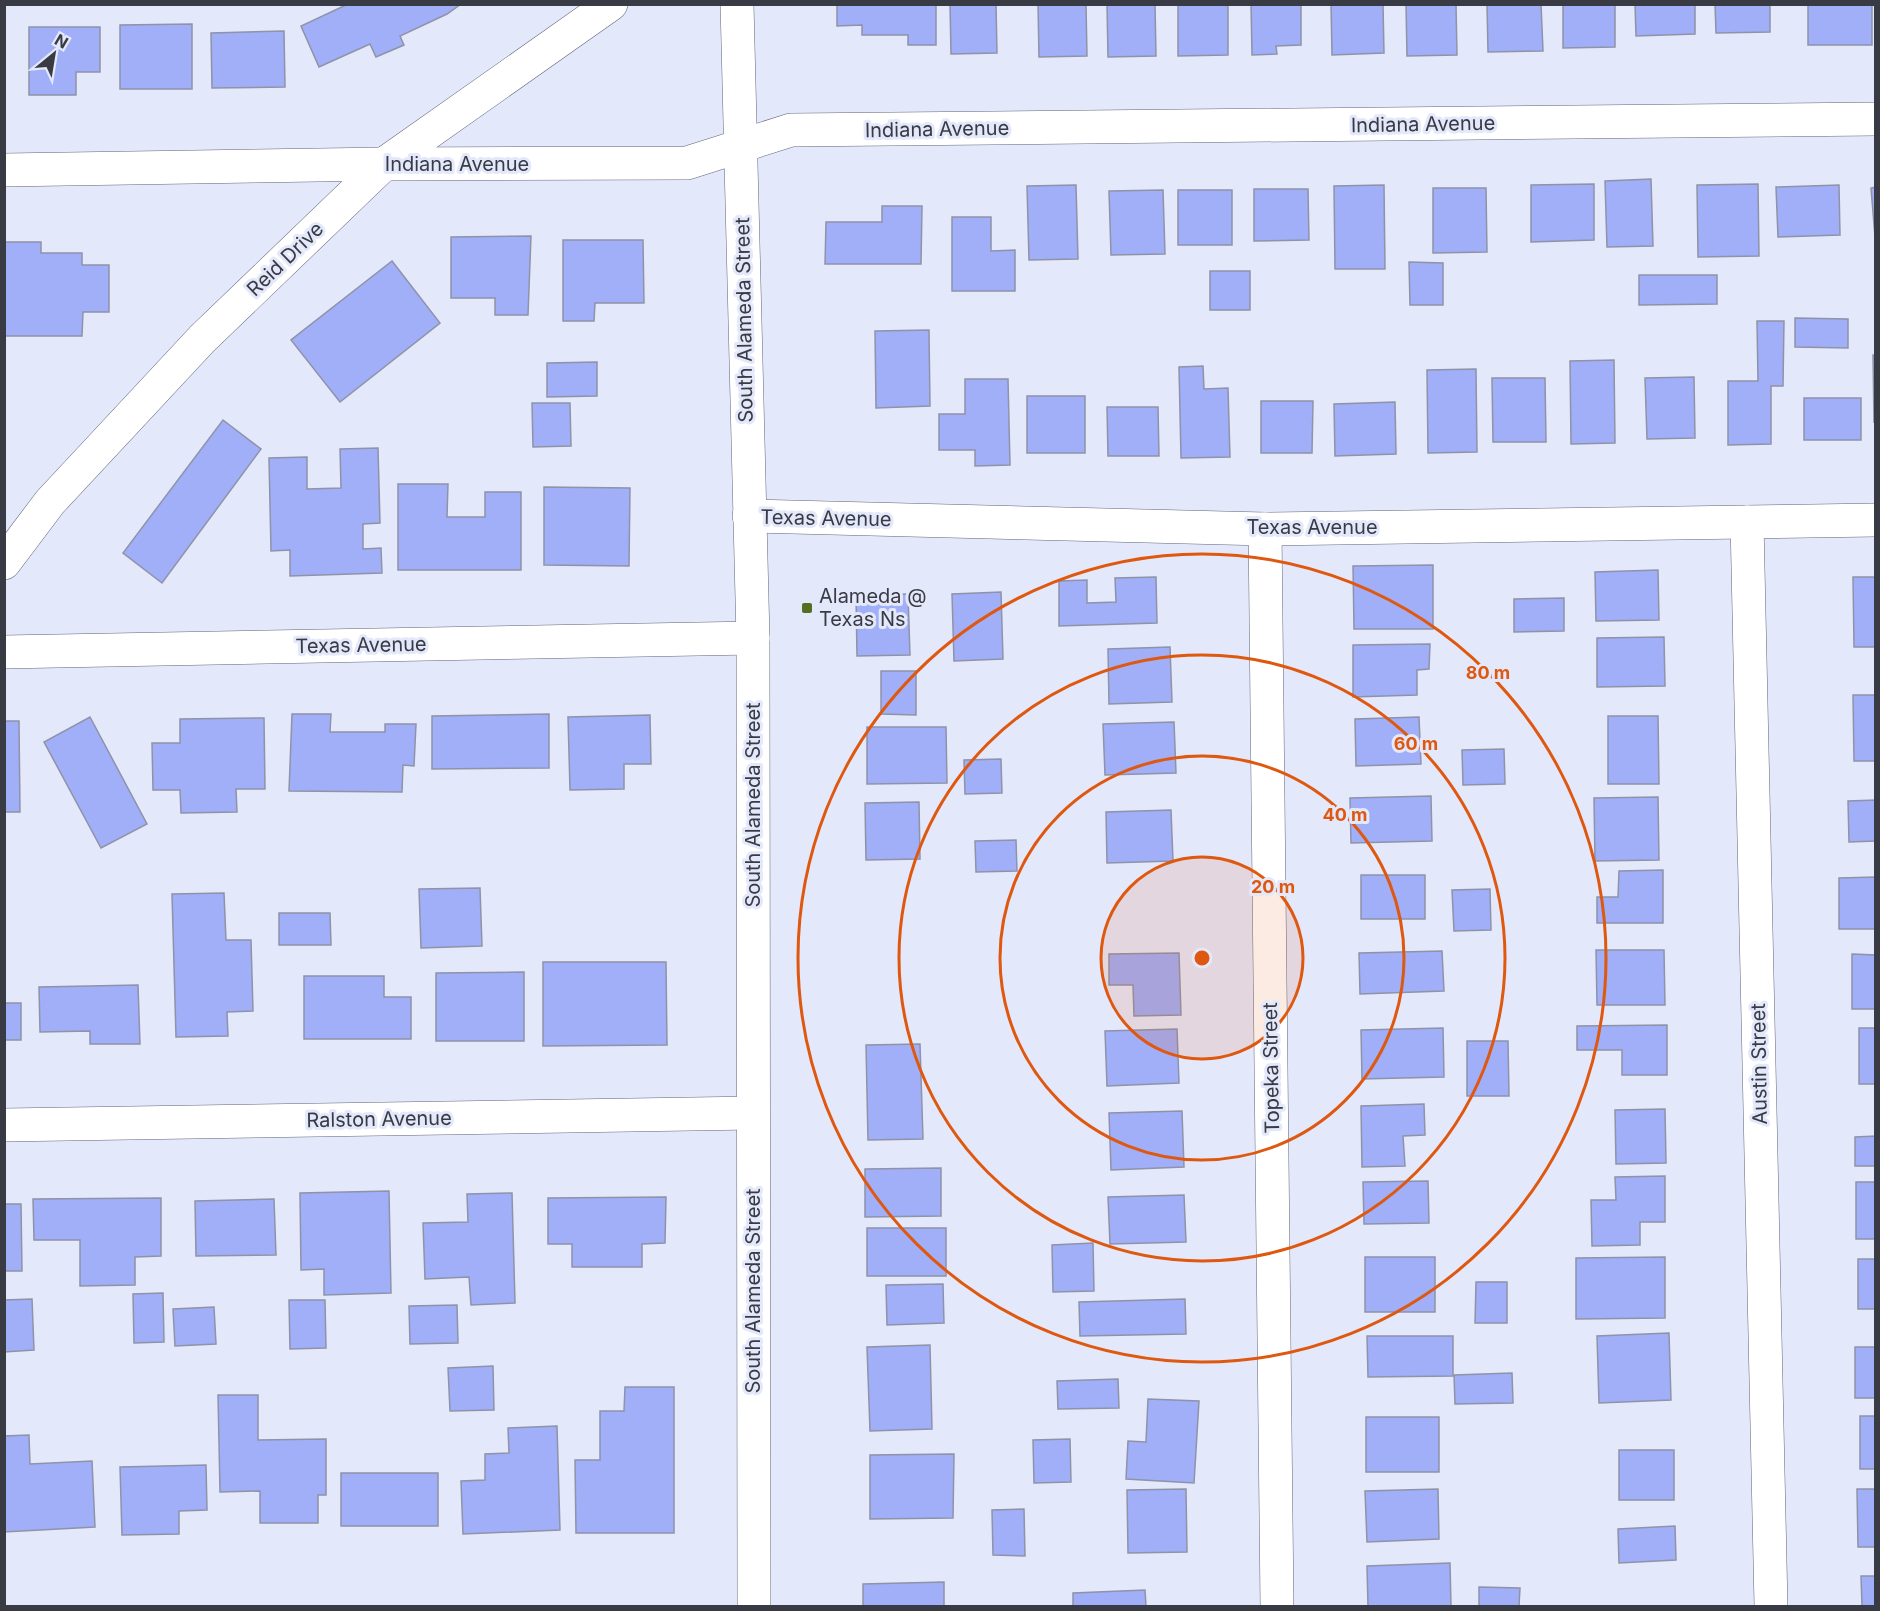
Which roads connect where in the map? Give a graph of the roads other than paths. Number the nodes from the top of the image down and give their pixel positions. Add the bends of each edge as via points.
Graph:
1 (611, 4) edge
2 (737, 4) edge
3 (1875, 119) edge
4 (740, 147) junction
5 (384, 164) junction
6 (4, 171) edge
7 (749, 516) junction
8 (1875, 520) edge
9 (1747, 522) junction
10 (1265, 529) junction
11 (4, 563) edge
12 (753, 638) junction
13 (4, 652) edge
14 (753, 1113) junction
15 (4, 1125) edge
16 (754, 1606) edge
17 (1276, 1606) edge
18 (1771, 1606) edge

1 - 5 street, Reid Drive
2 - 4 street, South Alameda Street
3 - 4 street, Indiana Avenue via 791,130
4 - 5 street, Indiana Avenue via 687,164
4 - 7 street, South Alameda Street
5 - 6 street, Indiana Avenue
5 - 11 street, Reid Drive via 202,339 50,502
7 - 10 street, Texas Avenue
7 - 12 street, South Alameda Street
8 - 9 street, Texas Avenue
9 - 10 street, Texas Avenue
9 - 18 street, Austin Street
10 - 17 street, Topeka Street
12 - 13 street, Texas Avenue
12 - 14 street, South Alameda Street
14 - 15 street, Ralston Avenue
14 - 16 street, South Alameda Street

